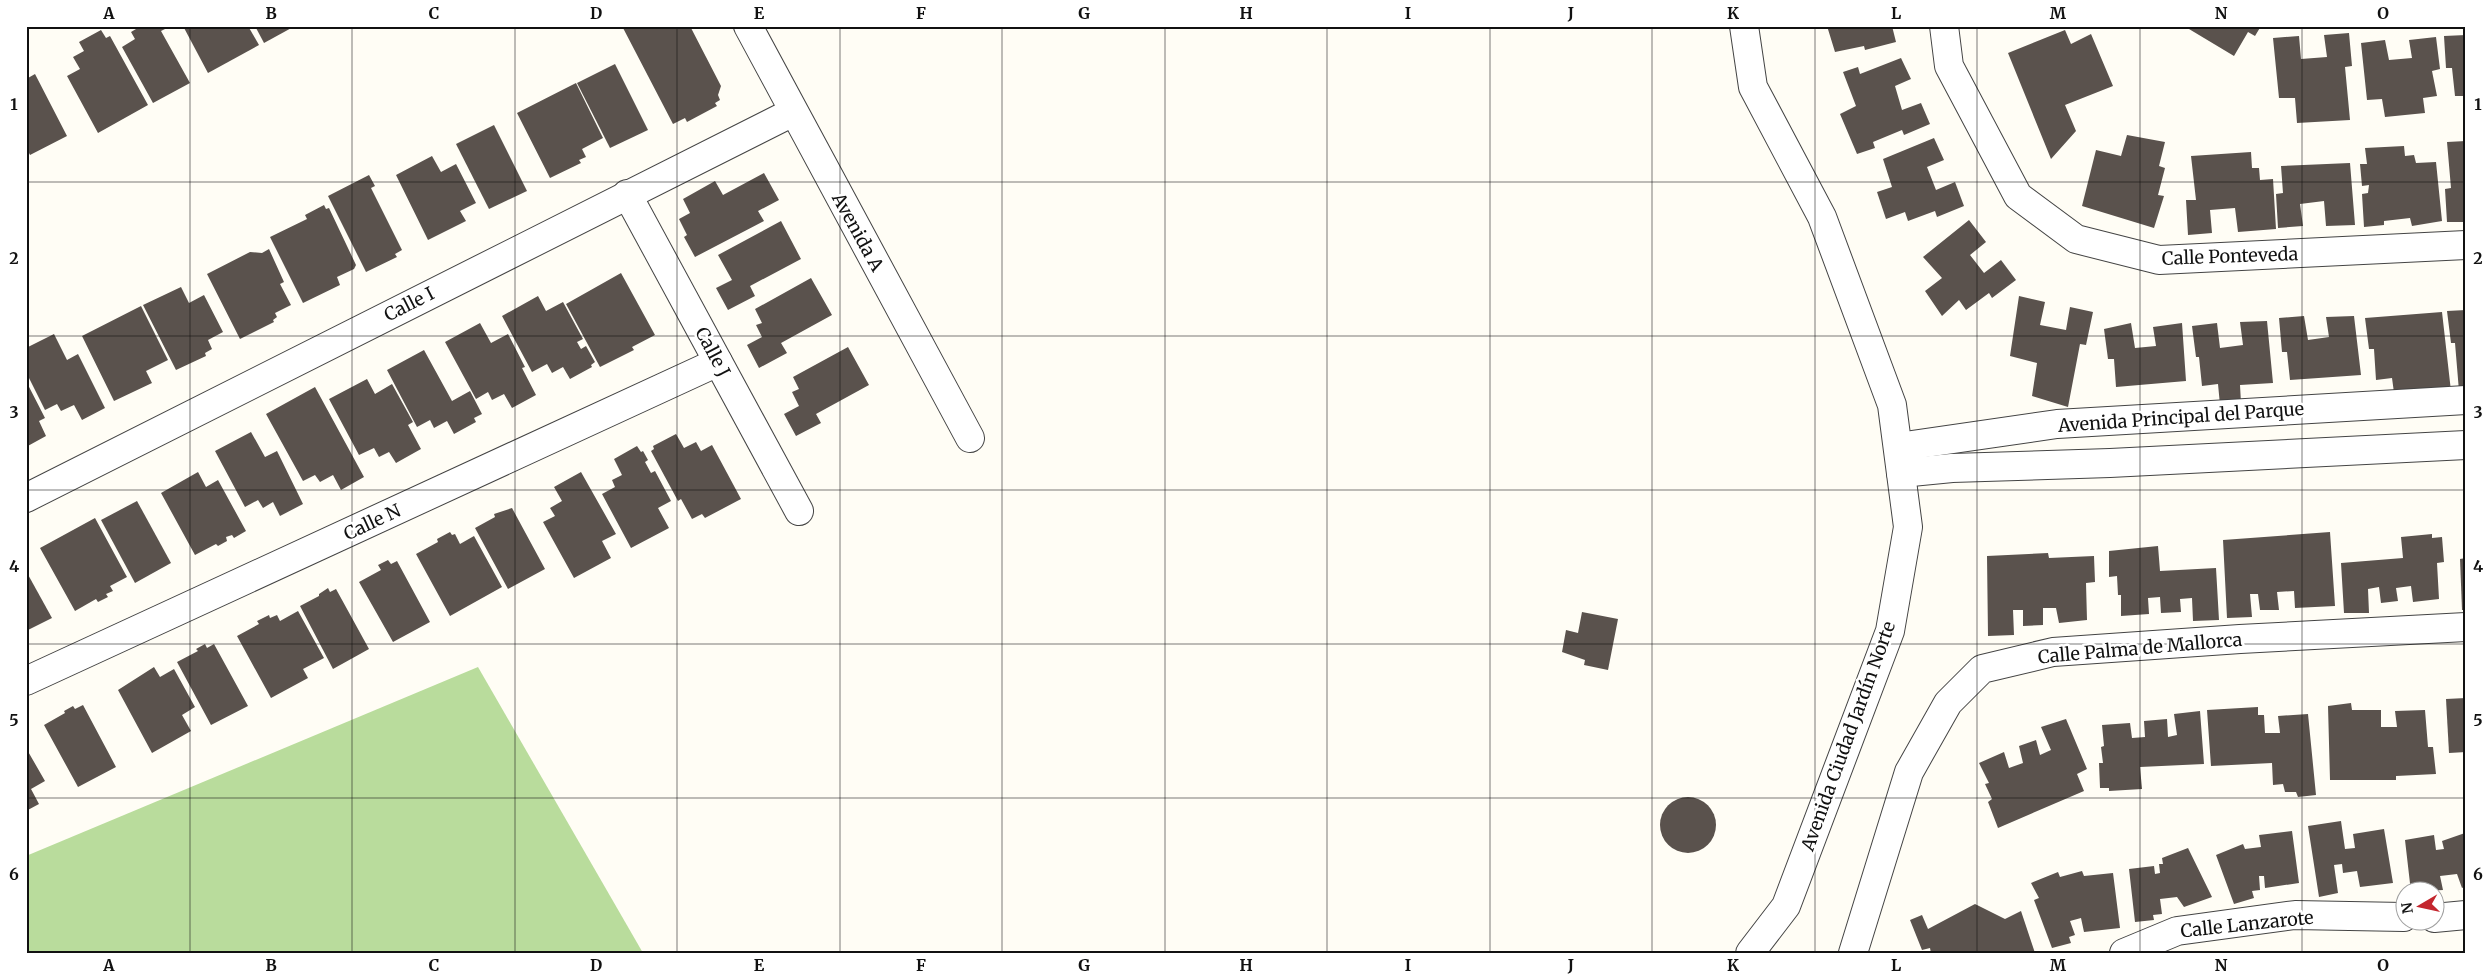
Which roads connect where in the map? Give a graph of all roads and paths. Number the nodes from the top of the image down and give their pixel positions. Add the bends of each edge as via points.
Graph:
1 (748, 26) edge
2 (1744, 26) edge
3 (1944, 26) edge
4 (793, 112) junction
5 (627, 194) junction
6 (2466, 245) edge
7 (718, 362) junction
8 (2466, 400) edge
9 (970, 438) dead end
10 (2466, 445) edge
11 (1899, 460) junction
12 (26, 498) edge
13 (799, 511) dead end
14 (2466, 627) edge
15 (26, 681) edge
16 (2466, 915) edge
17 (2394, 917) edge
18 (2444, 917) edge
19 (1750, 953) edge
20 (1853, 953) edge
21 (2124, 953) edge

1 - 4 street, Avenida A
2 - 11 street, Avenida Ciudad Jardín Norte via 1753,87 1822,217 1892,405
3 - 6 street, Calle Ponteveda via 1949,66 2018,196 2076,239 2159,260
4 - 5 street, Calle I
4 - 9 street, Avenida A
5 - 7 street, Calle J
5 - 12 street, Calle I
7 - 13 street, Calle J
7 - 15 street, Calle N
8 - 11 street, Avenida Principal del Parque via 2056,424
10 - 11 street via 1952,468
11 - 19 street, Avenida Ciudad Jardín Norte via 1908,527 1890,631 1786,906
14 - 20 street, Calle Palma de Mallorca via 2054,652 1982,669 1948,703 1909,772
16 - 18 street
17 - 21 street, Calle Lanzarote via 2295,915 2177,931

